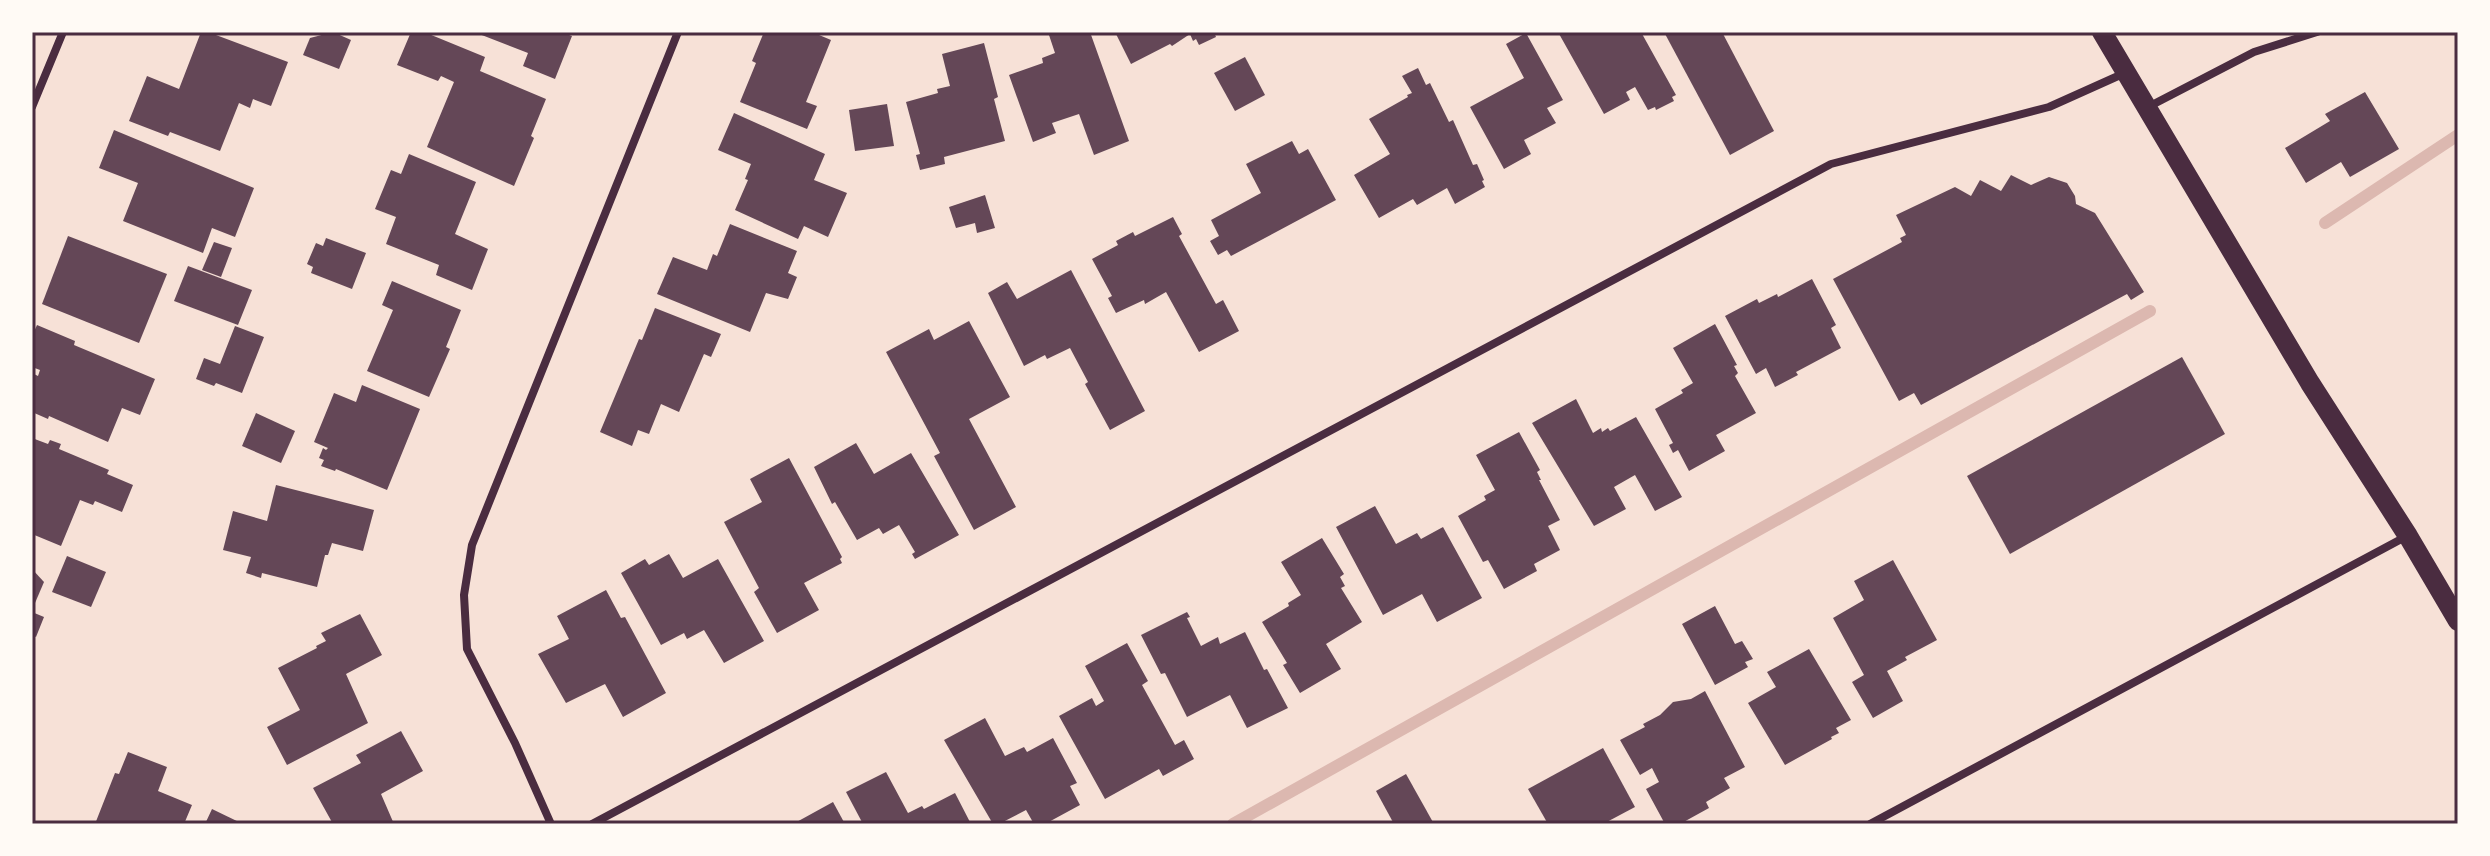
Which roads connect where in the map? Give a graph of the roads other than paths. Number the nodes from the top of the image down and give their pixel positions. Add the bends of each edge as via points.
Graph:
1 (63, 32) edge
2 (678, 32) edge
3 (2102, 32) edge
4 (2317, 32) edge
5 (2127, 72) junction
6 (32, 107) edge
7 (2148, 107) junction
8 (2408, 536) junction
9 (2458, 621) edge
10 (551, 824) edge
11 (592, 824) edge
12 (1870, 824) edge

1 - 6 street
2 - 10 street via 472,545 464,595 467,649
3 - 5 main road
4 - 7 street via 2254,52
5 - 7 main road
5 - 11 street via 2049,107 1831,164
7 - 8 main road via 2310,383
8 - 9 main road
8 - 12 street

